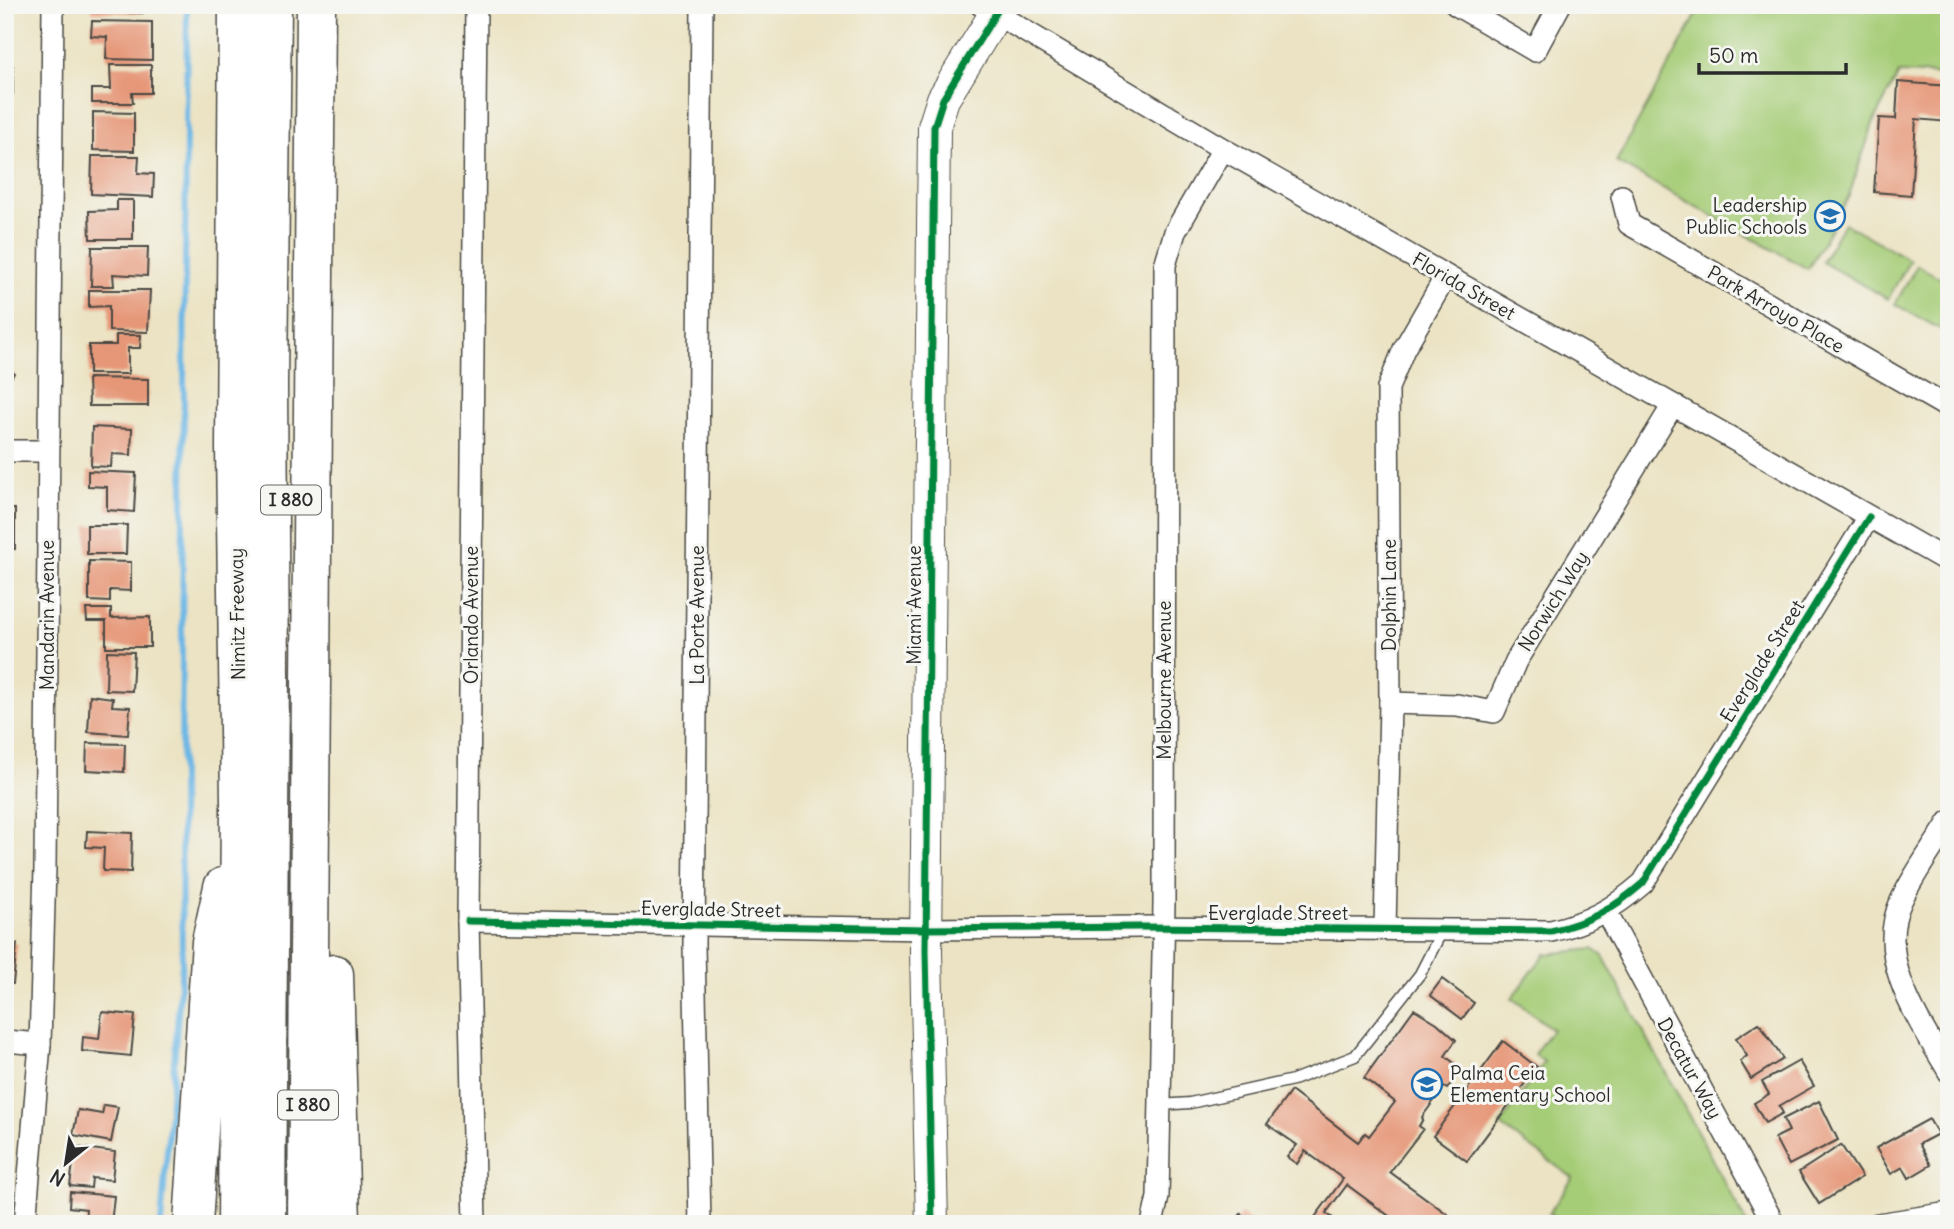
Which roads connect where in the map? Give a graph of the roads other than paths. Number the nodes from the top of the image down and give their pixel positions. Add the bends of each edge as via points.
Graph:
1 (53, 5) edge
2 (238, 5) edge
3 (272, 5) edge
4 (293, 5) edge
5 (316, 5) edge
6 (476, 5) edge
7 (702, 5) edge
8 (1456, 5) edge
9 (1560, 5) edge
10 (993, 8) edge
11 (1223, 149) junction
12 (1622, 196) dead end
13 (1446, 276) junction
14 (268, 385) junction
15 (1673, 405) junction
16 (1949, 408) edge
17 (235, 447) junction
18 (5, 451) edge
19 (48, 452) junction
20 (1869, 517) junction
21 (1949, 562) edge
22 (1390, 703) junction
23 (240, 802) junction
24 (1949, 822) edge
25 (310, 847) junction
26 (1606, 912) junction
27 (468, 920) junction
28 (694, 924) junction
29 (1163, 928) junction
30 (927, 929) junction
31 (1385, 929) junction
32 (1443, 929) junction
33 (309, 987) junction
34 (5, 1041) edge
35 (40, 1044) junction
36 (1949, 1072) edge
37 (1160, 1105) junction
38 (1949, 1213) edge
39 (25, 1224) edge
40 (193, 1224) edge
41 (237, 1224) edge
42 (266, 1224) edge
43 (307, 1224) edge
44 (341, 1224) edge
45 (475, 1224) edge
46 (700, 1224) edge
47 (932, 1224) edge
48 (1152, 1224) edge
49 (1774, 1224) edge
50 (1878, 1224) edge

1 - 19 street, Mandarin Avenue
2 - 17 highway, Nimitz Freeway / I 880
3 - 14 highway, I 880
4 - 33 highway, I 880 via 288,962
5 - 25 highway, I 880
6 - 27 street, Orlando Avenue
7 - 28 street, La Porte Avenue
8 - 9 street via 1535,51
10 - 11 street, Florida Street
10 - 30 street, Miami Avenue via 943,99 934,127
11 - 13 street, Florida Street
11 - 29 street, Melbourne Avenue via 1175,232 1165,265
12 - 16 street, Park Arroyo Place via 1629,224
13 - 15 street, Florida Street
13 - 22 street, Dolphin Lane via 1404,349 1388,388
14 - 17 highway
14 - 42 highway, I 880
15 - 20 street, Florida Street
15 - 22 street, Norwich Way via 1516,661 1494,712 1457,705
17 - 23 highway, Nimitz Freeway / I 880
18 - 19 street
19 - 35 street, Mandarin Avenue
20 - 21 street, Florida Street
20 - 26 street, Everglade Street via 1643,883
22 - 31 street, Dolphin Lane
23 - 40 highway via 211,942
23 - 41 highway, Nimitz Freeway / I 880
24 - 36 street via 1900,902 1893,934 1895,965
25 - 33 highway, I 880
25 - 44 highway via 331,871
26 - 32 street, Everglade Street via 1581,924 1551,930
26 - 49 street, Decatur Way
27 - 28 street, Everglade Street
27 - 45 street, Orlando Avenue
28 - 30 street, Everglade Street
28 - 46 street, La Porte Avenue
29 - 30 street, Everglade Street
29 - 31 street, Everglade Street
29 - 37 street, Melbourne Avenue
30 - 47 street, Miami Avenue
31 - 32 street, Everglade Street
32 - 37 lane via 1420,974 1355,1056 1293,1080 1190,1103
33 - 43 highway, I 880
34 - 35 street
35 - 39 street, Mandarin Avenue
37 - 48 street, Melbourne Avenue via 1158,1197
38 - 50 street

